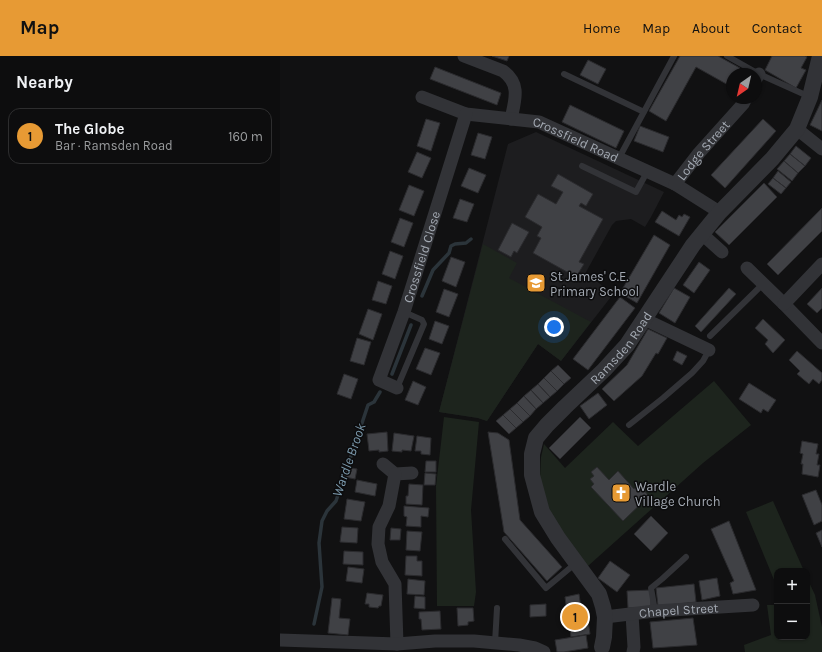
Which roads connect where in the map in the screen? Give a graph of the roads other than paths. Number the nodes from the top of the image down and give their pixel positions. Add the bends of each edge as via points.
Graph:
1 (467, 56) edge
2 (674, 56) edge
3 (727, 56) edge
4 (820, 56) edge
5 (744, 68) edge
6 (564, 74) dead end
7 (762, 79) edge
8 (422, 97) dead end
9 (810, 97) junction
10 (743, 104) edge
11 (644, 112) junction
12 (466, 114) junction
13 (511, 120) junction
14 (797, 129) junction
15 (822, 149) edge
16 (619, 159) junction
17 (582, 166) dead end
18 (647, 172) junction
19 (674, 184) junction
20 (719, 214) junction
21 (702, 234) junction
22 (722, 252) dead end
23 (822, 264) edge
24 (747, 268) dead end
25 (763, 284) junction
26 (784, 304) junction
27 (404, 312) junction
28 (644, 318) junction
29 (710, 336) dead end
30 (822, 344) edge
31 (709, 350) joint
32 (397, 388) joint
33 (628, 425) dead end
34 (383, 464) dead end
35 (412, 473) dead end
36 (395, 474) junction
37 (505, 539) dead end
38 (686, 557) dead end
39 (576, 562) junction
40 (753, 605) dead end
41 (497, 608) dead end
42 (655, 611) junction
43 (632, 614) junction
44 (605, 617) junction
45 (280, 640) edge
46 (495, 643) junction
47 (397, 644) junction
48 (604, 650) edge
49 (544, 652) edge
50 (633, 652) edge

1 - 13 street via 509,75 515,87
2 - 11 lane
3 - 5 lane
4 - 9 street, Ramsden Road
6 - 11 lane
7 - 9 lane
8 - 12 street, Crossfield Road
9 - 14 street, Ramsden Road
10 - 19 street, Lodge Street
11 - 16 lane
12 - 13 street, Crossfield Road
12 - 27 street, Crossfield Close
13 - 16 street, Crossfield Road via 539,122
14 - 15 street
14 - 20 street, Ramsden Road
16 - 18 street, Crossfield Road
17 - 18 lane via 636,192
18 - 19 street, Crossfield Road
19 - 20 street, Crossfield Road
20 - 21 street, Ramsden Road
21 - 22 street
21 - 28 street, Ramsden Road
23 - 26 street
24 - 25 street
25 - 26 street
25 - 29 lane
26 - 30 street
27 - 32 street, Crossfield Close via 379,380
27 - 32 lane via 422,320 424,324
28 - 31 street
28 - 39 street, Ramsden Road via 626,345 604,370 536,438 532,454 532,475 542,512
31 - 33 lane via 692,373
34 - 36 street
35 - 36 street
36 - 47 street via 389,506 379,527 378,544 382,562 395,584
37 - 39 lane via 546,588
38 - 42 lane via 651,588
39 - 44 street, Ramsden Road via 598,594
40 - 42 street, Chapel Street
41 - 46 lane
42 - 43 street, Chapel Street
43 - 44 street, Chapel Street
43 - 50 street
44 - 48 street, Ramsden Road
45 - 47 street
46 - 47 street via 435,641
46 - 49 street via 535,648

